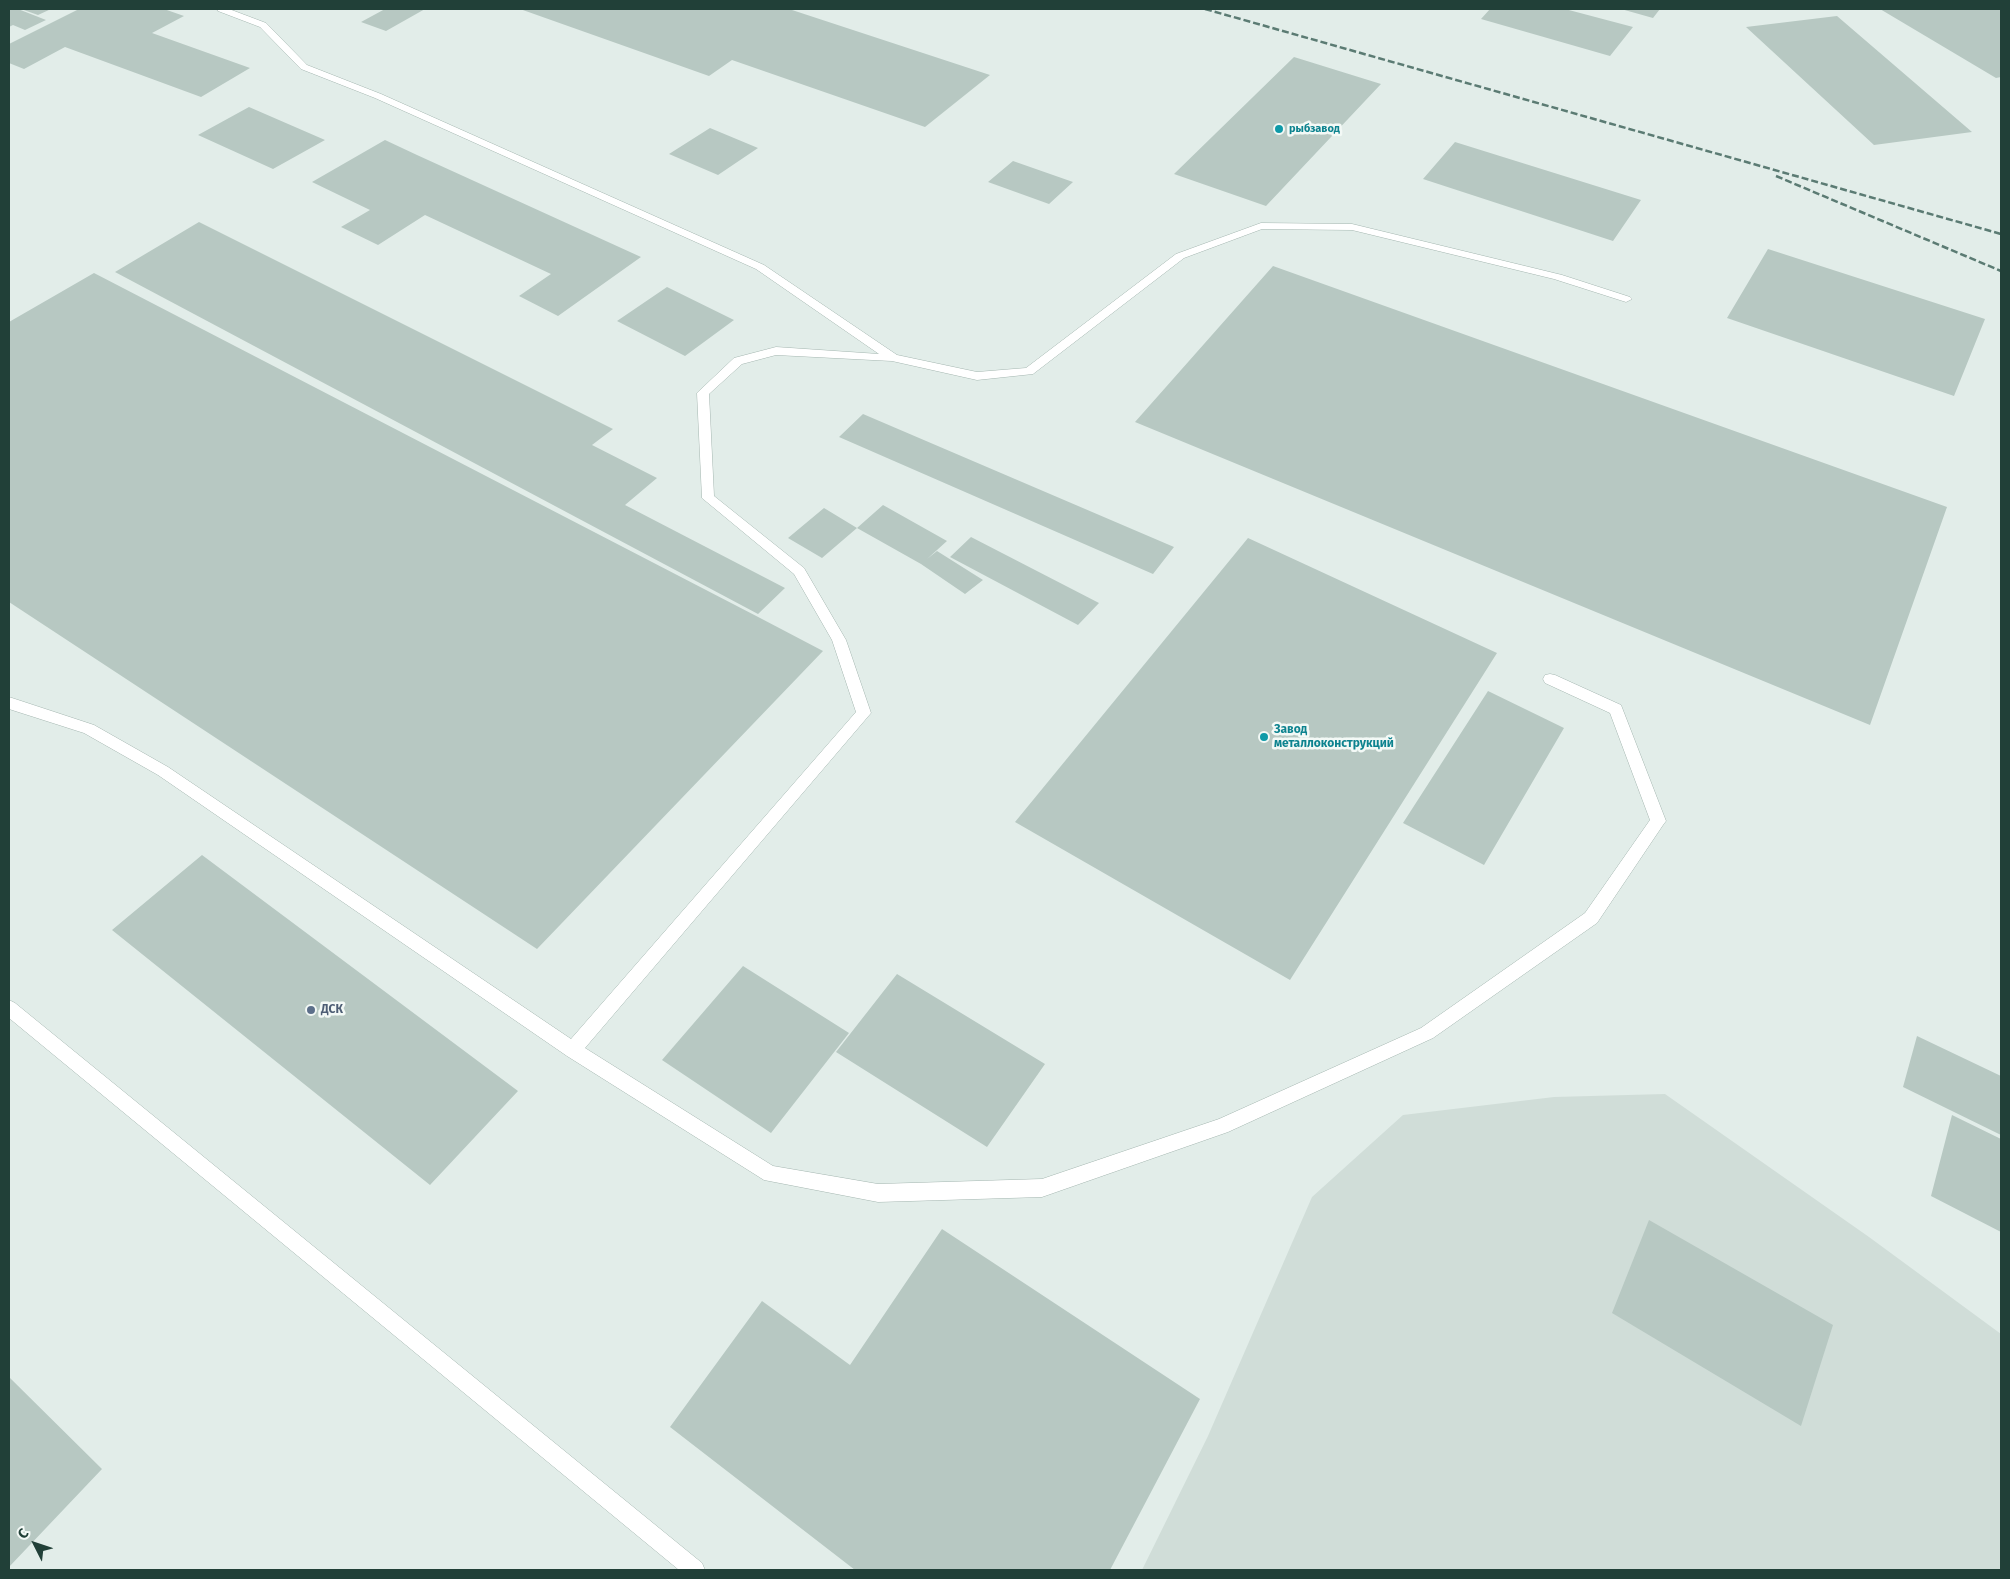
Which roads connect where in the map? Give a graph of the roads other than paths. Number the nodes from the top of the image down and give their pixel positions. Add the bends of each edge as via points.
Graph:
1 (221, 9) edge
2 (1626, 299) dead end
3 (893, 358) junction
4 (1550, 679) dead end
5 (9, 703) edge
6 (9, 1008) edge
7 (573, 1050) junction
8 (695, 1570) edge

1 - 3 lane via 263,25 304,67 387,100 760,267
2 - 3 lane via 1558,277 1352,227 1261,226 1180,256 1028,371 977,376
3 - 7 lane via 776,351 738,361 703,393 708,498 799,571 839,640 864,713
4 - 7 lane via 1616,709 1658,822 1591,918 1427,1033 1222,1126 1042,1188 878,1193 770,1174
5 - 7 lane via 89,729 162,771
6 - 8 lane

